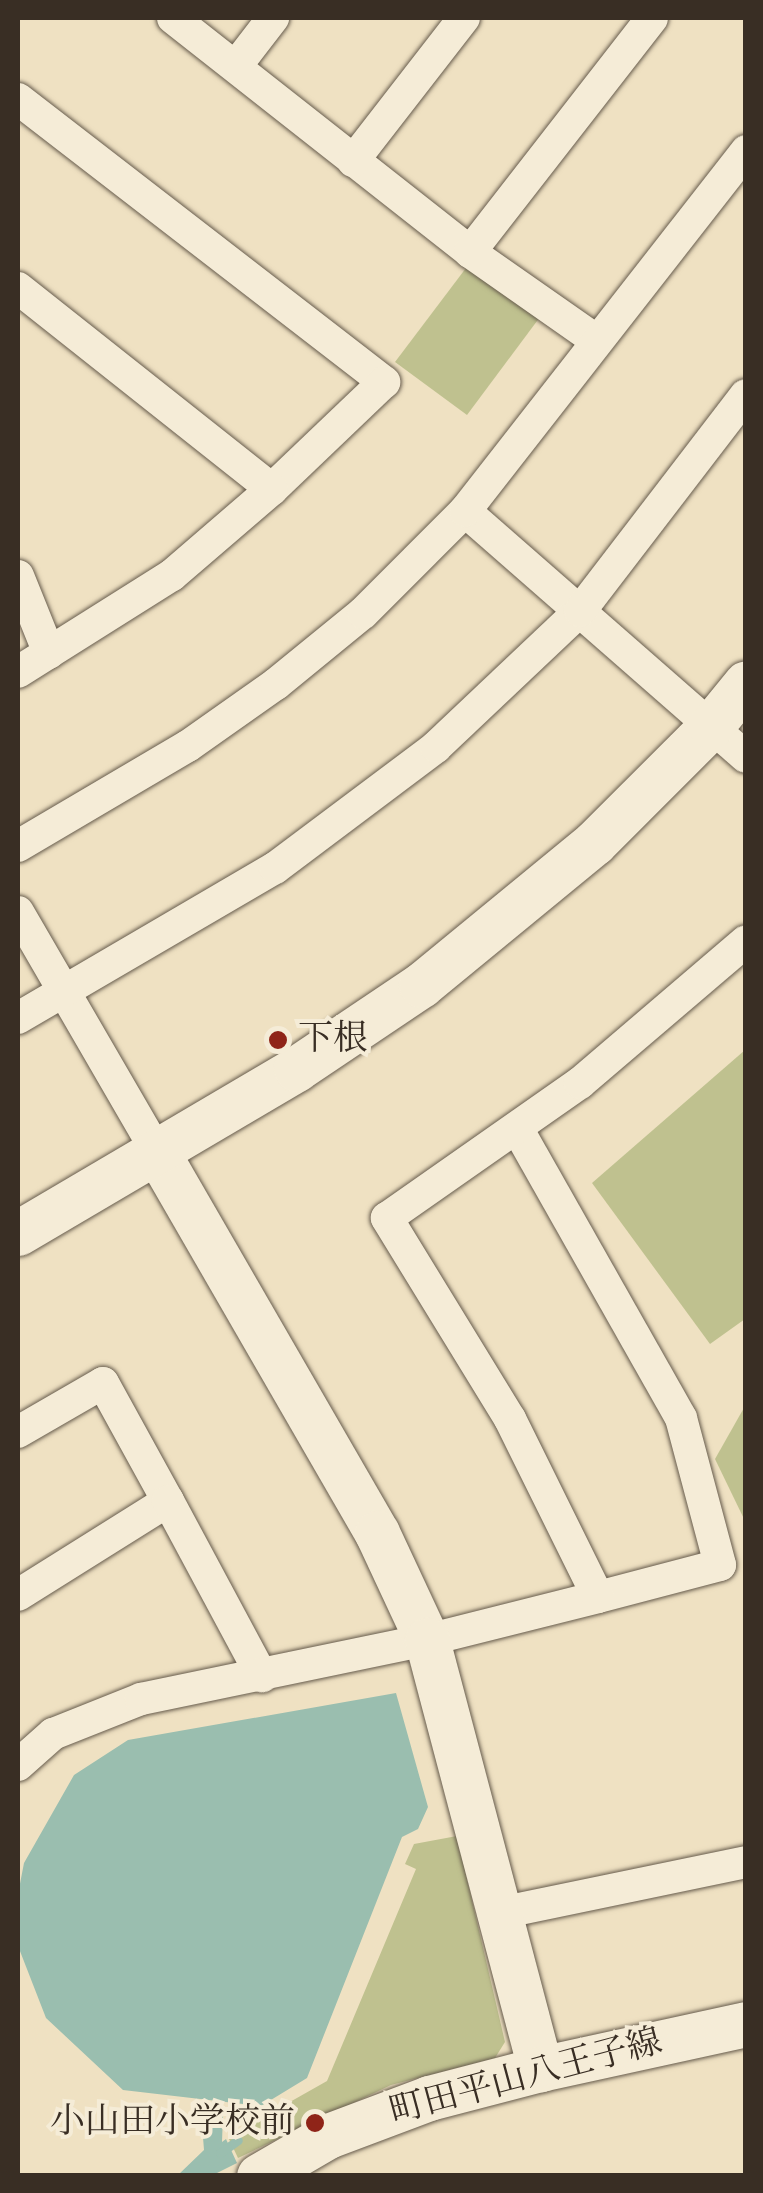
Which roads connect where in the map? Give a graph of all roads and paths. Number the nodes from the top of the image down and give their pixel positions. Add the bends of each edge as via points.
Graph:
1 (173, 18) edge
2 (273, 18) edge
3 (464, 18) edge
4 (652, 18) edge
5 (236, 66) junction
6 (18, 99) edge
7 (746, 151) edge
8 (353, 160) junction
9 (470, 252) junction
10 (18, 288) edge
11 (597, 342) junction
12 (746, 395) edge
13 (272, 489) junction
14 (465, 511) junction
15 (18, 576) edge
16 (580, 611) junction
17 (49, 653) junction
18 (18, 672) edge
19 (746, 683) edge
20 (711, 726) junction
21 (746, 756) edge
22 (18, 846) edge
23 (18, 912) edge
24 (746, 940) edge
25 (64, 992) junction
26 (18, 1018) edge
27 (516, 1128) junction
28 (158, 1152) junction
29 (18, 1234) edge
30 (18, 1432) edge
31 (168, 1501) junction
32 (18, 1595) edge
33 (598, 1597) junction
34 (427, 1640) junction
35 (262, 1676) junction
36 (18, 1765) edge
37 (746, 1862) edge
38 (500, 1912) junction
39 (746, 2024) edge
40 (540, 2068) junction
41 (258, 2176) edge

1 - 5 street
2 - 5 street
3 - 8 street
4 - 9 street
5 - 8 street
6 - 13 street via 384,382
7 - 11 street
8 - 9 street
9 - 11 street
10 - 13 street
11 - 14 street
12 - 16 street
13 - 17 street via 172,575
14 - 16 street
14 - 22 street via 364,613 276,684 188,746
15 - 17 street
16 - 20 street
16 - 25 street via 436,747 275,868
17 - 18 street
19 - 20 street
20 - 21 street
20 - 28 street via 594,843 491,930 362,1026
23 - 25 street
24 - 27 street via 668,1011
25 - 26 street
25 - 28 street
27 - 33 street via 387,1218 510,1419
27 - 33 street via 680,1418 720,1565
28 - 29 street
28 - 34 street via 360,1500
30 - 31 street via 103,1383
31 - 32 street
31 - 35 street
33 - 34 street
34 - 35 street
34 - 38 street
35 - 36 street via 141,1699 53,1734
37 - 38 street
38 - 40 street
39 - 40 street, 町田平山八王子線
40 - 41 street, 町田平山八王子線 via 380,2115

